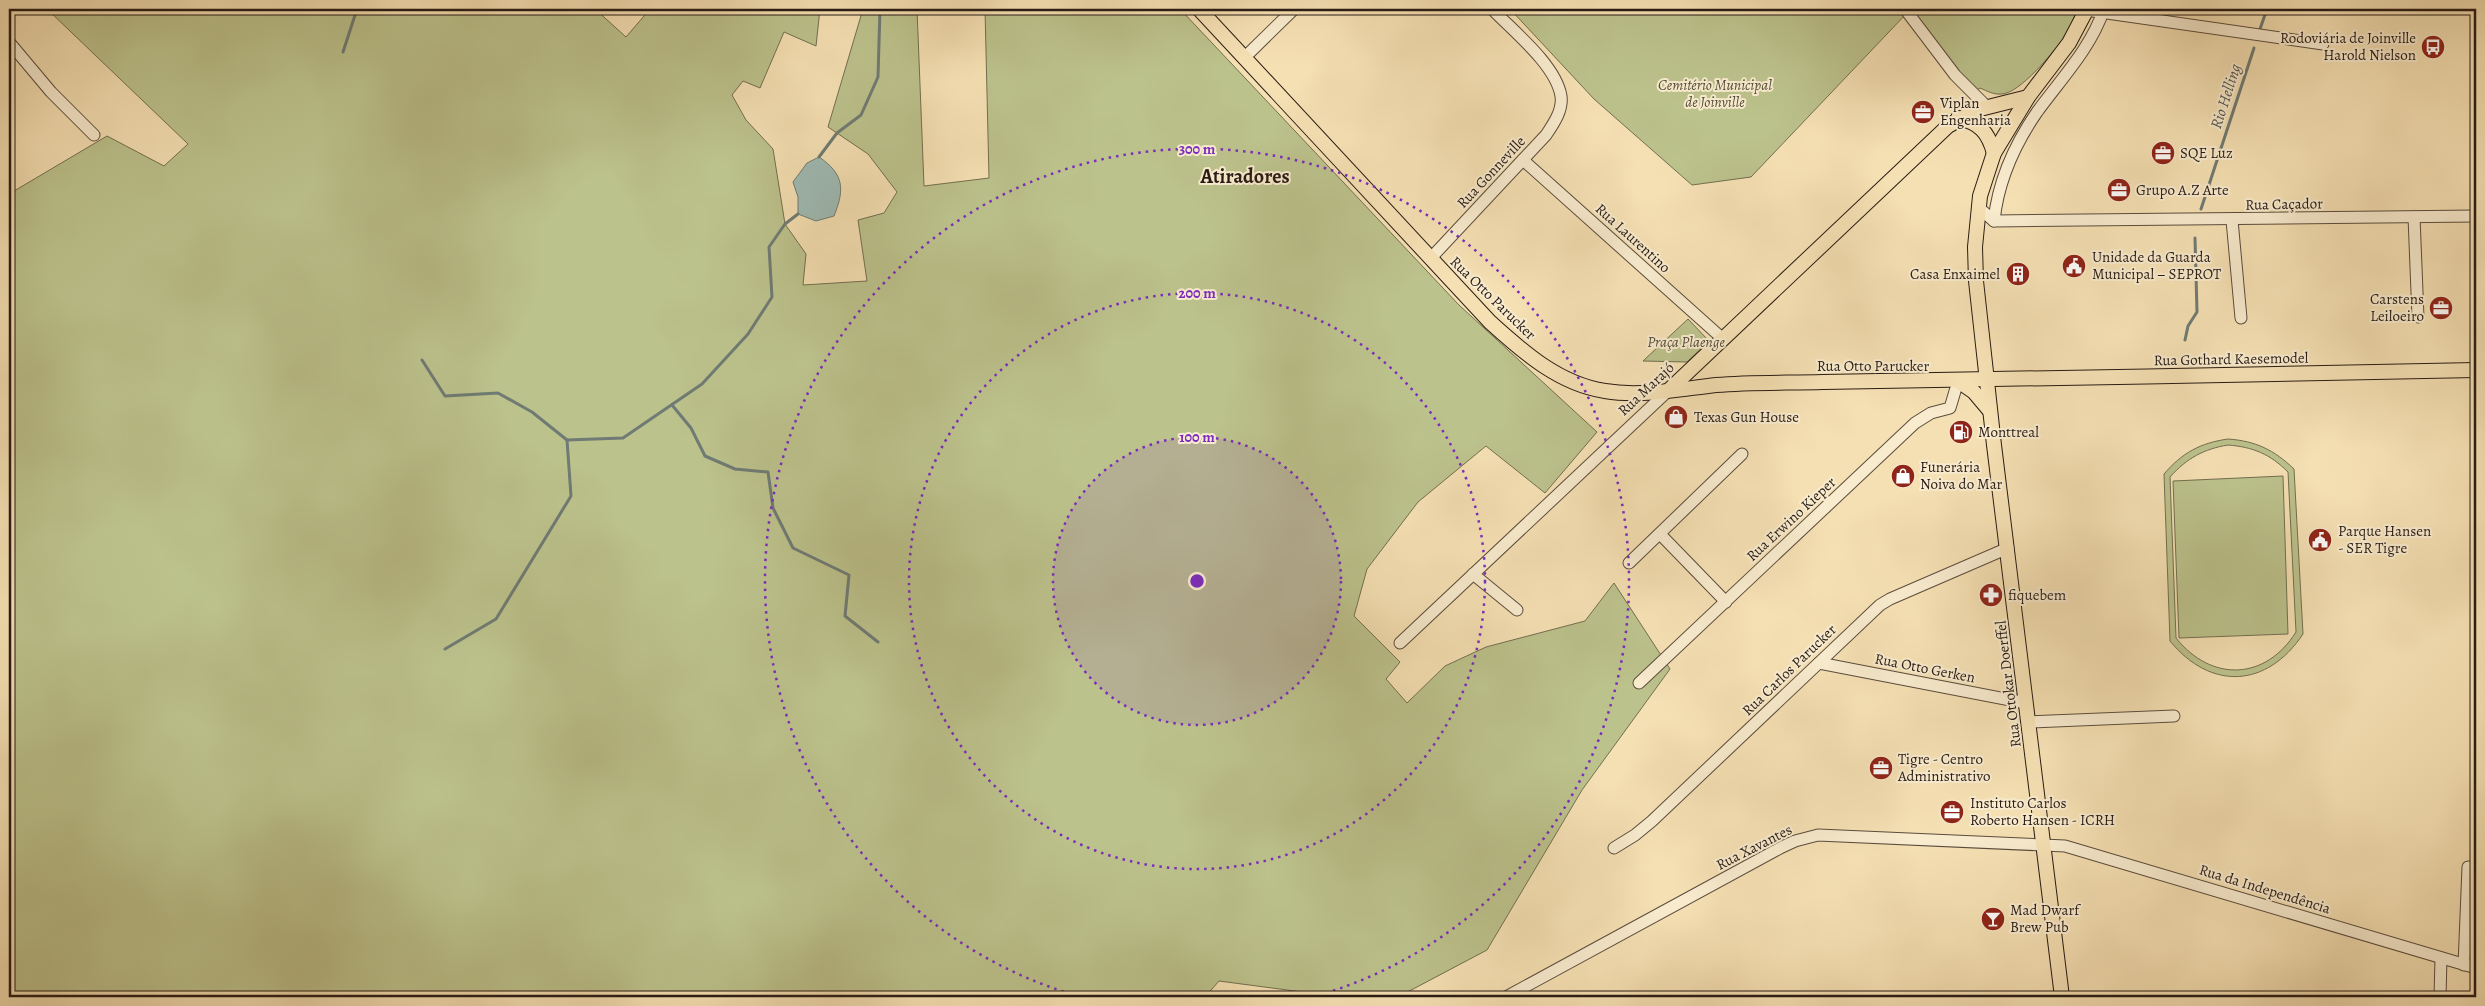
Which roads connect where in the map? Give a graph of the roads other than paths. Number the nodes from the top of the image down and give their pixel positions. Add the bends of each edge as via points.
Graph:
1 (1199, 9) edge
2 (1294, 9) edge
3 (1492, 9) edge
4 (2086, 9) edge
5 (2104, 11) edge
6 (1908, 13) dead end
7 (9, 42) edge
8 (2323, 44) dead end
9 (1244, 58) junction
10 (2028, 97) junction
11 (1988, 107) junction
12 (1958, 118) junction
13 (94, 136) dead end
14 (1994, 153) junction
15 (1523, 160) junction
16 (1978, 207) junction
17 (2476, 216) edge
18 (2414, 217) junction
19 (2232, 220) junction
20 (1994, 221) junction
21 (1430, 259) junction
22 (2418, 317) dead end
23 (2241, 318) dead end
24 (1723, 339) junction
25 (1706, 355) junction
26 (2476, 370) edge
27 (1987, 380) junction
28 (1958, 381) junction
29 (1721, 385) junction
30 (1669, 390) junction
31 (1991, 412) junction
32 (1742, 454) dead end
33 (1660, 534) junction
34 (2008, 548) junction
35 (1629, 564) dead end
36 (1473, 574) junction
37 (1726, 602) junction
38 (1517, 610) dead end
39 (1400, 643) dead end
40 (1819, 663) junction
41 (1639, 683) dead end
42 (2026, 703) junction
43 (2174, 716) dead end
44 (2029, 722) junction
45 (2044, 844) junction
46 (1614, 848) dead end
47 (2476, 867) edge
48 (2441, 958) junction
49 (2464, 965) junction
50 (2476, 968) edge
51 (1506, 997) edge
52 (2062, 997) edge
53 (2440, 997) edge

1 - 9 main road, Rua Otto Parucker
2 - 9 street
3 - 15 street, Rua Gonneville via 1544,63 1561,97 1556,121
4 - 5 street
4 - 10 main road, Rua Ottokar Doerffel via 2069,43
5 - 8 street
5 - 20 street via 2085,47 2020,140 2002,181
6 - 11 street via 1955,74
7 - 13 street
9 - 21 main road, Rua Otto Parucker
10 - 11 main road, Rua Marajó
10 - 14 main road, Rua Ottokar Doerffel
11 - 12 main road, Rua Marajó
12 - 14 main road via 1971,121 1984,130
12 - 24 main road, Rua Marajó
14 - 16 main road, Rua Ottokar Doerffel
15 - 21 street, Rua Gonneville
15 - 24 street, Rua Laurentino
16 - 20 street
16 - 27 main road, Rua Ottokar Doerffel via 1975,257
17 - 18 street, Rua Caçador
18 - 19 street, Rua Caçador
18 - 22 street
19 - 20 street, Rua Caçador
19 - 23 street
21 - 30 main road, Rua Otto Parucker via 1504,335 1561,377 1605,391
24 - 25 main road, Rua Marajó
25 - 29 main road via 1705,375
25 - 30 main road, Rua Marajó
26 - 27 main road, Rua Gothard Kaesemodel
27 - 28 main road, Rua Otto Parucker
27 - 31 main road, Rua Ottokar Doerffel
28 - 29 main road, Rua Otto Parucker
28 - 31 main road via 1974,392
28 - 37 street, Rua Erwino Kieper via 1950,408 1931,413 1916,423
29 - 30 main road, Rua Otto Parucker
30 - 36 street, Rua Marajó
31 - 34 main road, Rua Ottokar Doerffel
32 - 33 street
33 - 35 street
33 - 37 street
34 - 40 street, Rua Carlos Parucker via 1890,599
34 - 42 main road, Rua Ottokar Doerffel
36 - 38 street
36 - 39 street, Rua Marajó
37 - 41 street, Rua Erwino Kieper
40 - 42 street, Rua Otto Gerken
40 - 46 street, Rua Carlos Parucker via 1652,821
42 - 44 main road, Rua Ottokar Doerffel
43 - 44 street
44 - 45 main road, Rua Ottokar Doerffel
45 - 48 street, Rua da Independência via 2085,850
45 - 51 street, Rua Xavantes via 1845,835 1818,835 1795,841
45 - 52 main road, Rua Ottokar Doerffel
47 - 49 street via 2468,867
48 - 49 street, Rua da Independência
48 - 53 street
49 - 50 street, Rua da Independência

